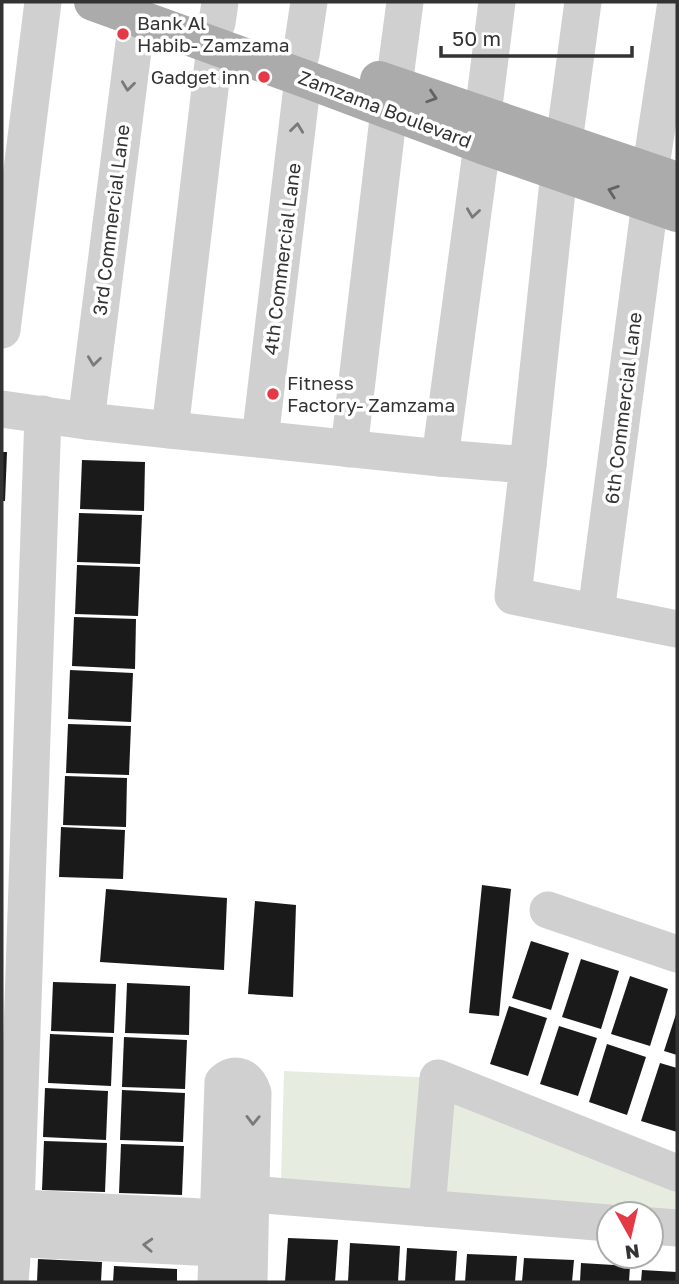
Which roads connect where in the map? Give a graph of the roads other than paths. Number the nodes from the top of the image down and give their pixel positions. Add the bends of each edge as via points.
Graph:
1 (43, 2) edge
2 (93, 2) edge
3 (309, 2) edge
4 (405, 2) edge
5 (497, 2) edge
6 (583, 2) edge
7 (676, 2) edge
8 (148, 10) edge
9 (218, 24) edge
10 (302, 66) junction
11 (391, 97) junction
12 (482, 130) junction
13 (561, 157) junction
14 (664, 192) edge
15 (2, 330) edge
16 (2, 409) edge
17 (43, 414) junction
18 (86, 421) junction
19 (170, 430) junction
20 (260, 439) junction
21 (349, 449) junction
22 (440, 458) junction
23 (528, 465) junction
24 (596, 612) junction
25 (676, 620) edge
26 (548, 910) dead end
27 (677, 954) edge
28 (677, 1173) edge
29 (427, 1208) junction
30 (595, 1222) edge
31 (8, 1223) edge
32 (229, 1225) edge
33 (10, 1282) edge
34 (248, 1282) edge

1 - 15 street
2 - 8 main road, Zamzama Boulevard
3 - 10 street, 4th Commercial Lane
4 - 11 street
5 - 12 street
6 - 13 street
7 - 14 street, 6th Commercial Lane
8 - 9 main road, Zamzama Boulevard
8 -> 18 street, 3rd Commercial Lane
9 - 10 main road, Zamzama Boulevard
9 - 19 street
10 - 11 main road, Zamzama Boulevard
20 -> 10 street, 4th Commercial Lane
11 - 12 main road, Zamzama Boulevard
11 - 21 street
12 - 13 main road, Zamzama Boulevard
12 -> 22 street
13 - 14 main road, Zamzama Boulevard
13 - 23 street
14 - 24 street, 6th Commercial Lane
16 - 17 street
17 - 18 street
17 - 31 street
18 - 19 street
19 - 20 street
20 - 21 street
21 - 22 street
22 - 23 street
23 - 24 street via 513,596
24 - 25 street
26 - 27 street
28 - 29 street via 438,1078
29 - 30 street
29 - 32 street
31 - 32 street
31 - 33 street
32 - 34 street

